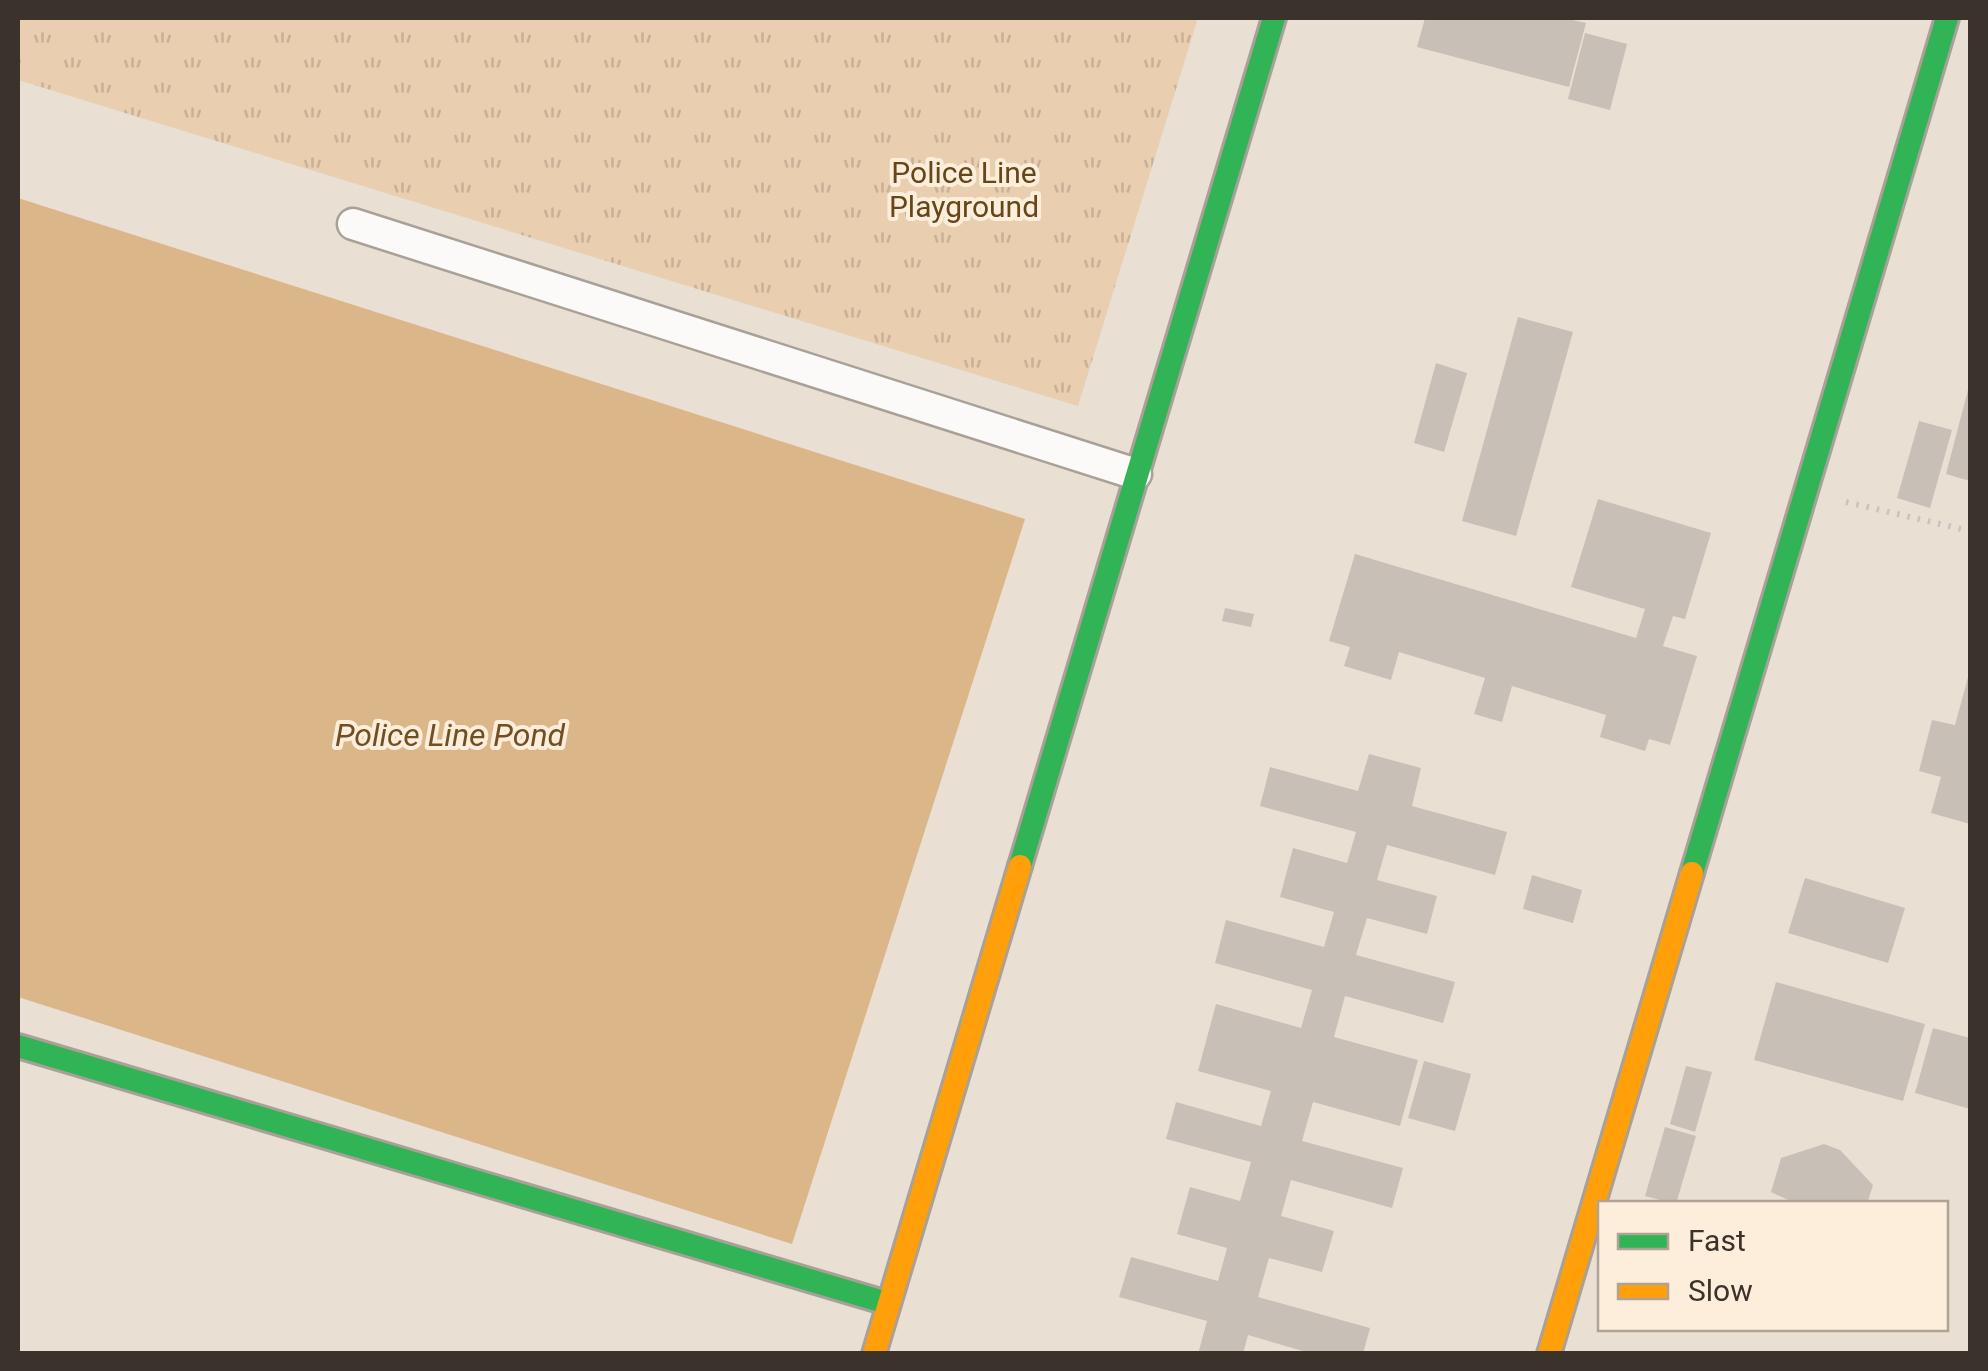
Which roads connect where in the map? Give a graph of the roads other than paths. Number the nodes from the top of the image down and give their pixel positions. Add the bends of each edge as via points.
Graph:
1 (1274, 18) edge
2 (1947, 18) edge
3 (353, 224) dead end
4 (1136, 474) junction
5 (18, 1046) edge
6 (886, 1303) junction
7 (874, 1354) edge
8 (1548, 1354) edge

1 - 4 street
2 - 8 street
3 - 4 street
4 - 6 street
5 - 6 street
6 - 7 street

